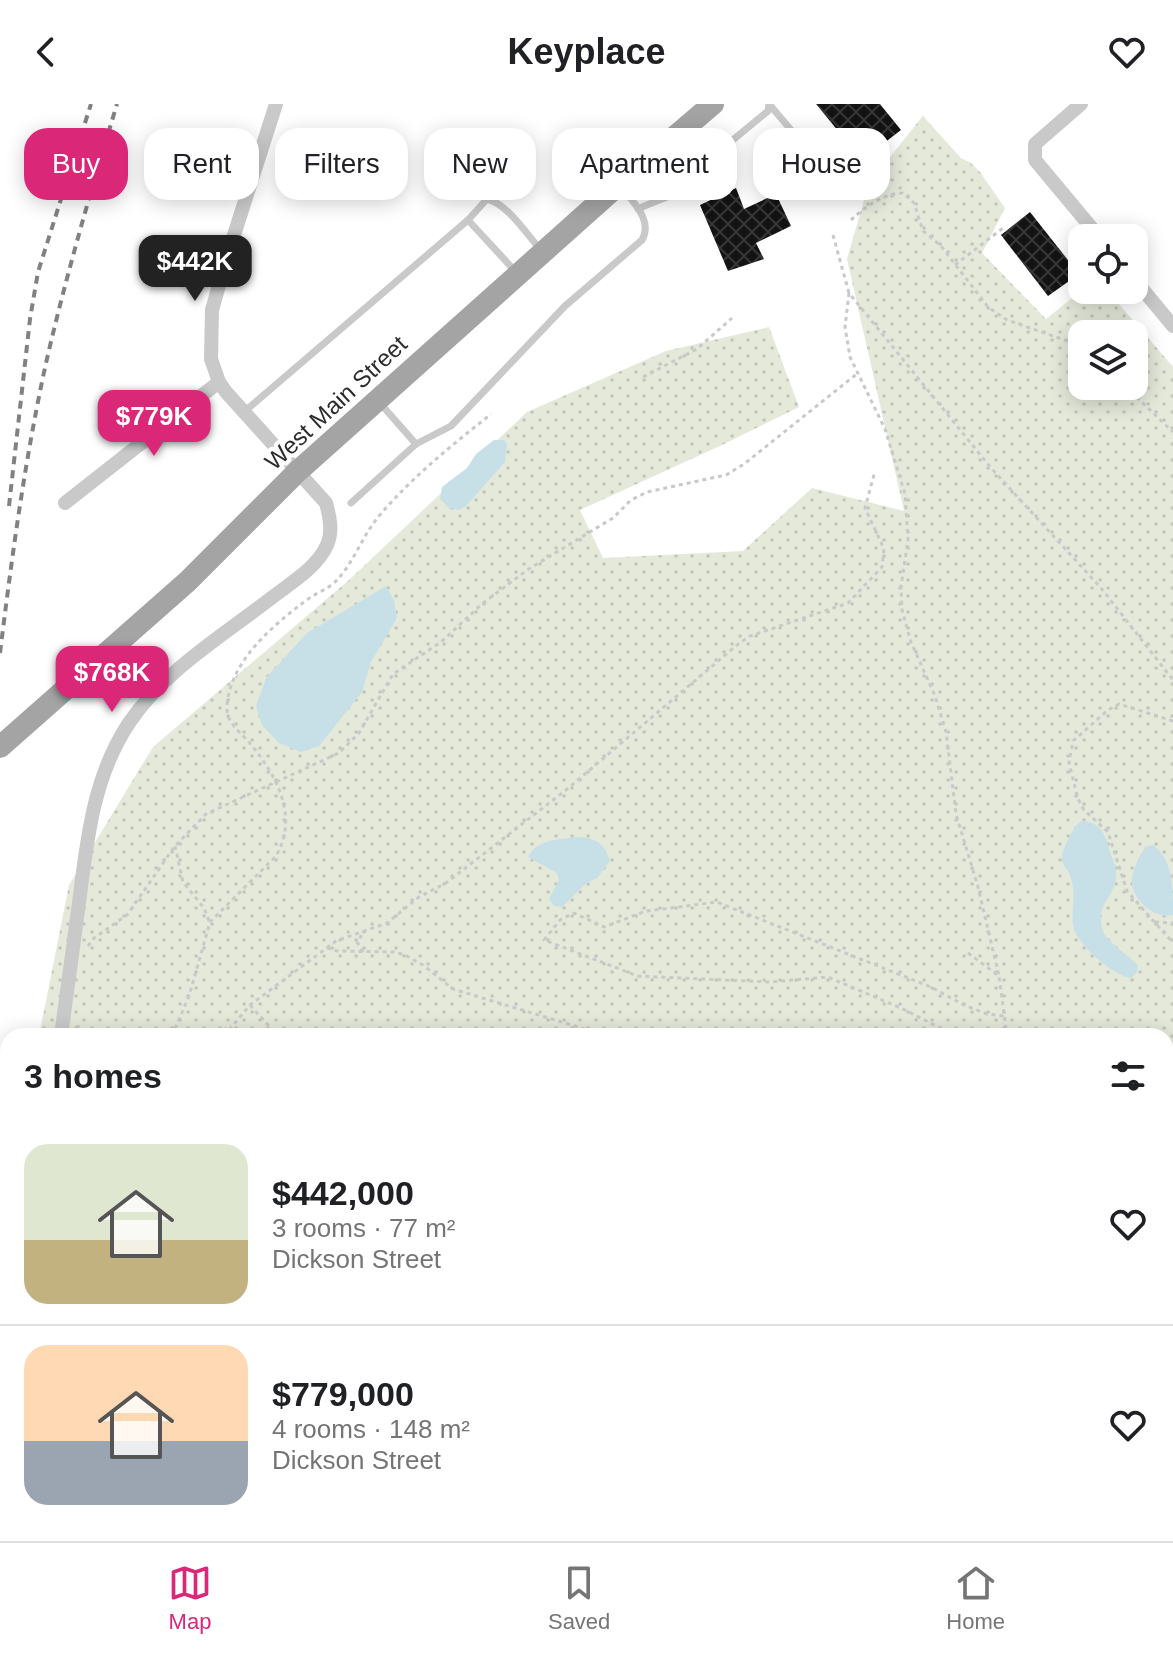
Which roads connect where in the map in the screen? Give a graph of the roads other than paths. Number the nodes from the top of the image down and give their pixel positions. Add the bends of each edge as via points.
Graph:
1 (276, 104) edge
2 (713, 104) edge
3 (769, 104) edge
4 (1081, 104) edge
5 (691, 123) junction
6 (685, 128) edge
7 (695, 128) edge
8 (789, 128) edge
9 (737, 137) edge
10 (601, 200) edge
11 (631, 200) edge
12 (657, 200) edge
13 (638, 209) junction
14 (468, 220) junction
15 (1088, 224) edge
16 (543, 252) junction
17 (518, 274) junction
18 (1148, 296) edge
19 (1173, 326) edge
20 (219, 382) junction
21 (377, 400) junction
22 (244, 412) junction
23 (416, 444) junction
24 (297, 472) junction
25 (65, 503) dead end
26 (351, 503) dead end
27 (0, 747) edge
28 (62, 1028) edge

1 - 20 street via 212,310 211,359
2 - 5 main road, West Main Street
3 - 8 lane
3 - 9 lane via 768,111
4 - 15 street via 1035,144 1034,153
5 - 6 main road, West Main Street
5 - 7 lane
10 - 16 main road, West Main Street
11 - 13 lane
12 - 13 lane
13 - 23 lane via 646,228 642,240 565,306 451,426
14 - 16 lane via 492,199
14 - 17 lane
14 - 22 lane
16 - 17 main road, West Main Street
17 - 21 main road, West Main Street
18 - 19 street
20 - 22 street
20 - 25 street
21 - 23 lane
21 - 24 main road, West Main Street
22 - 24 street
23 - 26 lane
24 - 27 main road, West Main Street via 242,530
24 - 28 street via 326,503 329,542 321,555 163,681 130,722 103,774 88,833

